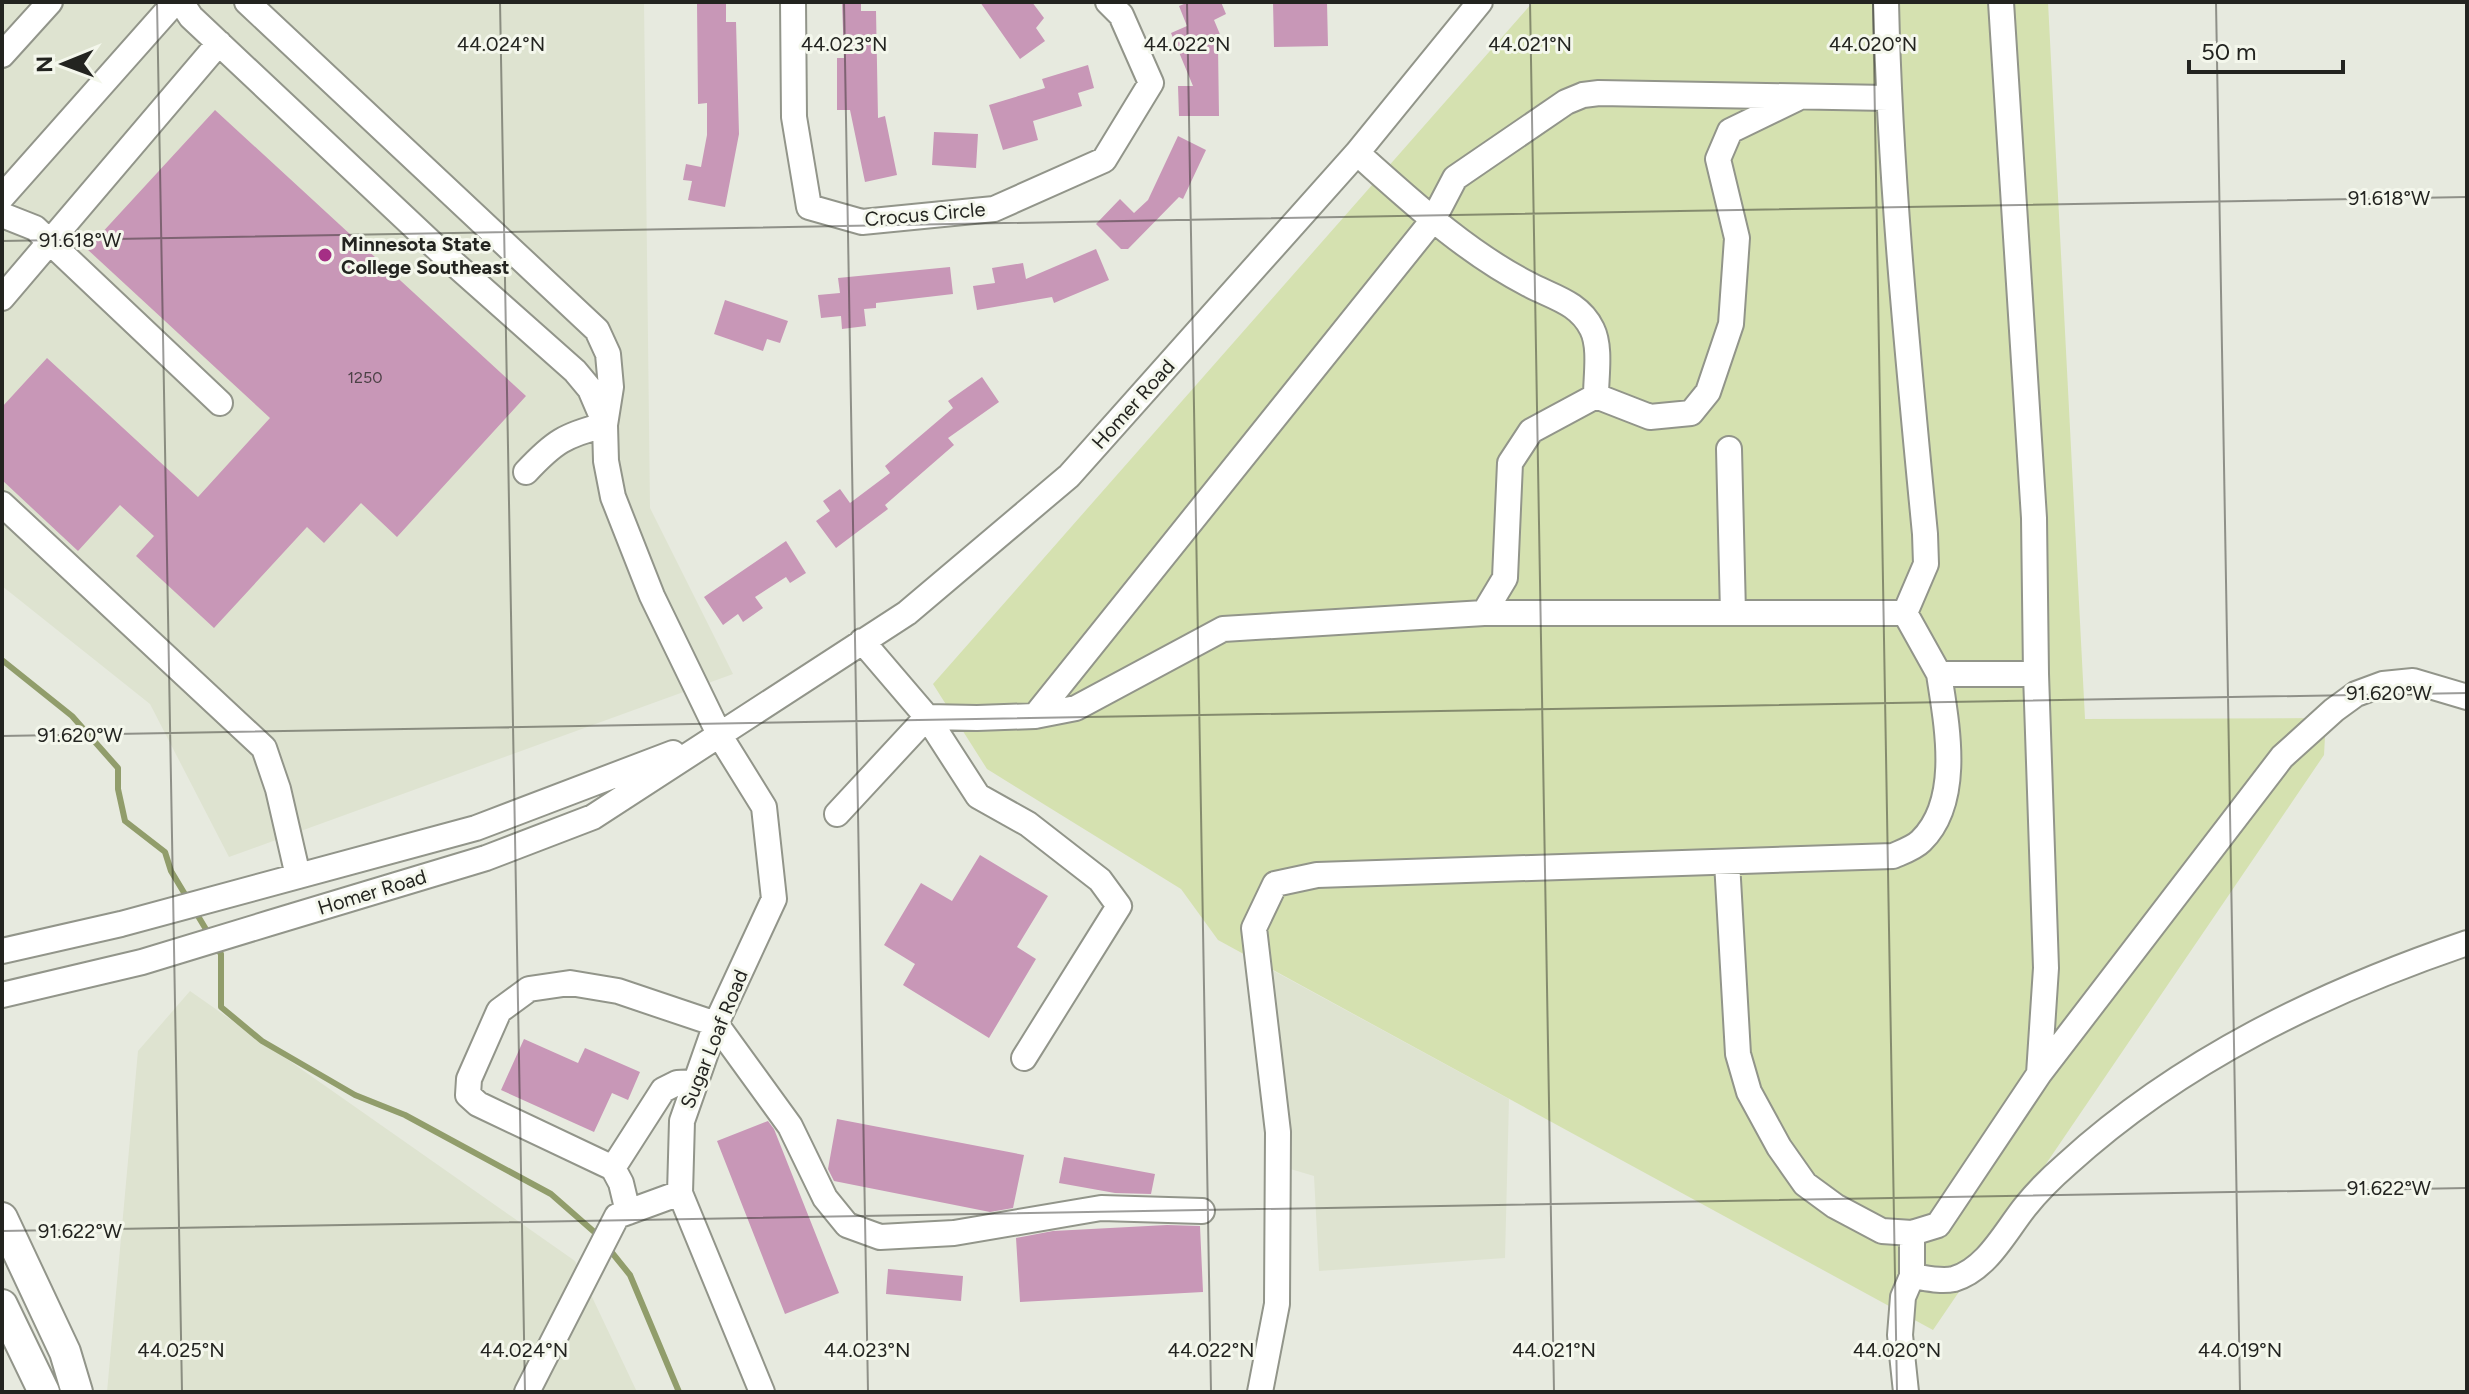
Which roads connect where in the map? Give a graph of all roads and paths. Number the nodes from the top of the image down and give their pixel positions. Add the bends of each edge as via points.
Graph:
1 (50, 2) edge
2 (175, 2) edge
3 (181, 2) edge
4 (247, 2) edge
5 (793, 2) edge
6 (1108, 2) edge
7 (1480, 2) edge
8 (1886, 2) edge
9 (2001, 2) edge
10 (219, 43) junction
11 (2, 55) edge
12 (1800, 96) junction
13 (1888, 98) junction
14 (1357, 153) junction
15 (2, 197) edge
16 (2, 215) edge
17 (1433, 220) junction
18 (50, 242) junction
19 (2, 298) edge
20 (1596, 396) junction
21 (220, 403) dead end
22 (605, 425) junction
23 (1729, 449) dead end
24 (526, 472) dead end
25 (2, 504) edge
26 (1484, 613) junction
27 (1733, 613) junction
28 (1905, 613) junction
29 (862, 641) junction
30 (1939, 674) junction
31 (2036, 674) junction
32 (2467, 697) edge
33 (1035, 716) junction
34 (927, 717) junction
35 (720, 736) junction
36 (837, 814) dead end
37 (1727, 862) junction
38 (298, 876) junction
39 (2467, 943) edge
40 (2, 951) edge
41 (2, 995) edge
42 (716, 1024) junction
43 (1024, 1058) dead end
44 (2039, 1074) junction
45 (695, 1082) junction
46 (613, 1168) junction
47 (680, 1193) junction
48 (1202, 1211) dead end
49 (622, 1214) junction
50 (2, 1218) edge
51 (1912, 1233) junction
52 (1912, 1276) junction
53 (2, 1305) edge
54 (44, 1392) edge
55 (77, 1392) edge
56 (527, 1392) edge
57 (762, 1392) edge
58 (1260, 1392) edge
59 (1906, 1392) edge

1 - 11 street
2 - 15 street
3 - 10 street
4 - 22 street via 597,330 608,354 611,387
5 - 6 street, Crocus Circle via 794,117 809,207 862,222 994,209 1104,160 1151,83 1121,15
7 - 14 street, Homer Road
8 - 13 street
9 - 31 street via 2034,518
10 - 18 street
10 - 22 street via 575,371 590,389
12 - 13 street
12 - 17 street via 1583,95 1455,178
12 - 20 street via 1730,131 1718,159 1737,238 1731,324 1708,392 1691,413 1650,417
13 - 28 street via 1926,564
14 - 17 street
14 - 29 street, Homer Road via 1069,476 907,613
16 - 18 street via 35,228
17 - 20 street via 1526,283 1577,307 1593,330
17 - 33 street
18 - 19 street
18 - 21 street
20 - 26 street via 1531,431 1510,463 1505,578
22 - 24 street via 570,434
22 - 35 street, Sugar Loaf Road via 613,497 652,596
23 - 27 street
25 - 38 street via 270,742
26 - 27 street
26 - 33 street via 1223,629 1076,708
27 - 28 street
28 - 30 street
29 - 34 street
29 - 35 street, Homer Road
30 - 31 street
30 - 37 street via 1948,784 1940,816 1919,843 1893,856
31 - 44 street via 2046,968
32 - 44 street via 2413,681 2383,684 2334,710 2282,757
33 - 34 street
34 - 36 street
34 - 43 street via 978,796 1028,824 1100,880 1119,906
35 - 38 street, Homer Road via 476,828
35 - 41 street, Homer Road via 593,817 486,858 142,962
35 - 42 street, Sugar Loaf Road via 764,807 774,899
37 - 51 street via 1738,1054 1749,1092 1805,1184 1882,1231
37 - 58 street via 1317,875 1275,884 1254,928 1278,1132 1277,1304
38 - 40 street, Homer Road
39 - 52 street via 2389,970 2229,1046 2131,1110 2066,1164 2026,1205 1985,1260 1958,1278
42 - 45 street, Sugar Loaf Road
42 - 46 street via 618,991 570,983 529,989 499,1011 469,1079 468,1095
42 - 48 street via 790,1126 825,1198 847,1225 880,1237 954,1233 1101,1208
44 - 51 street via 1938,1225
45 - 46 street via 663,1090
45 - 47 street, Sugar Loaf Road via 682,1121
46 - 49 street via 621,1183
47 - 49 street
47 - 57 street
49 - 56 street
50 - 55 main road via 65,1352
51 - 52 street
52 - 59 street via 1903,1297 1900,1335
53 - 54 main road

